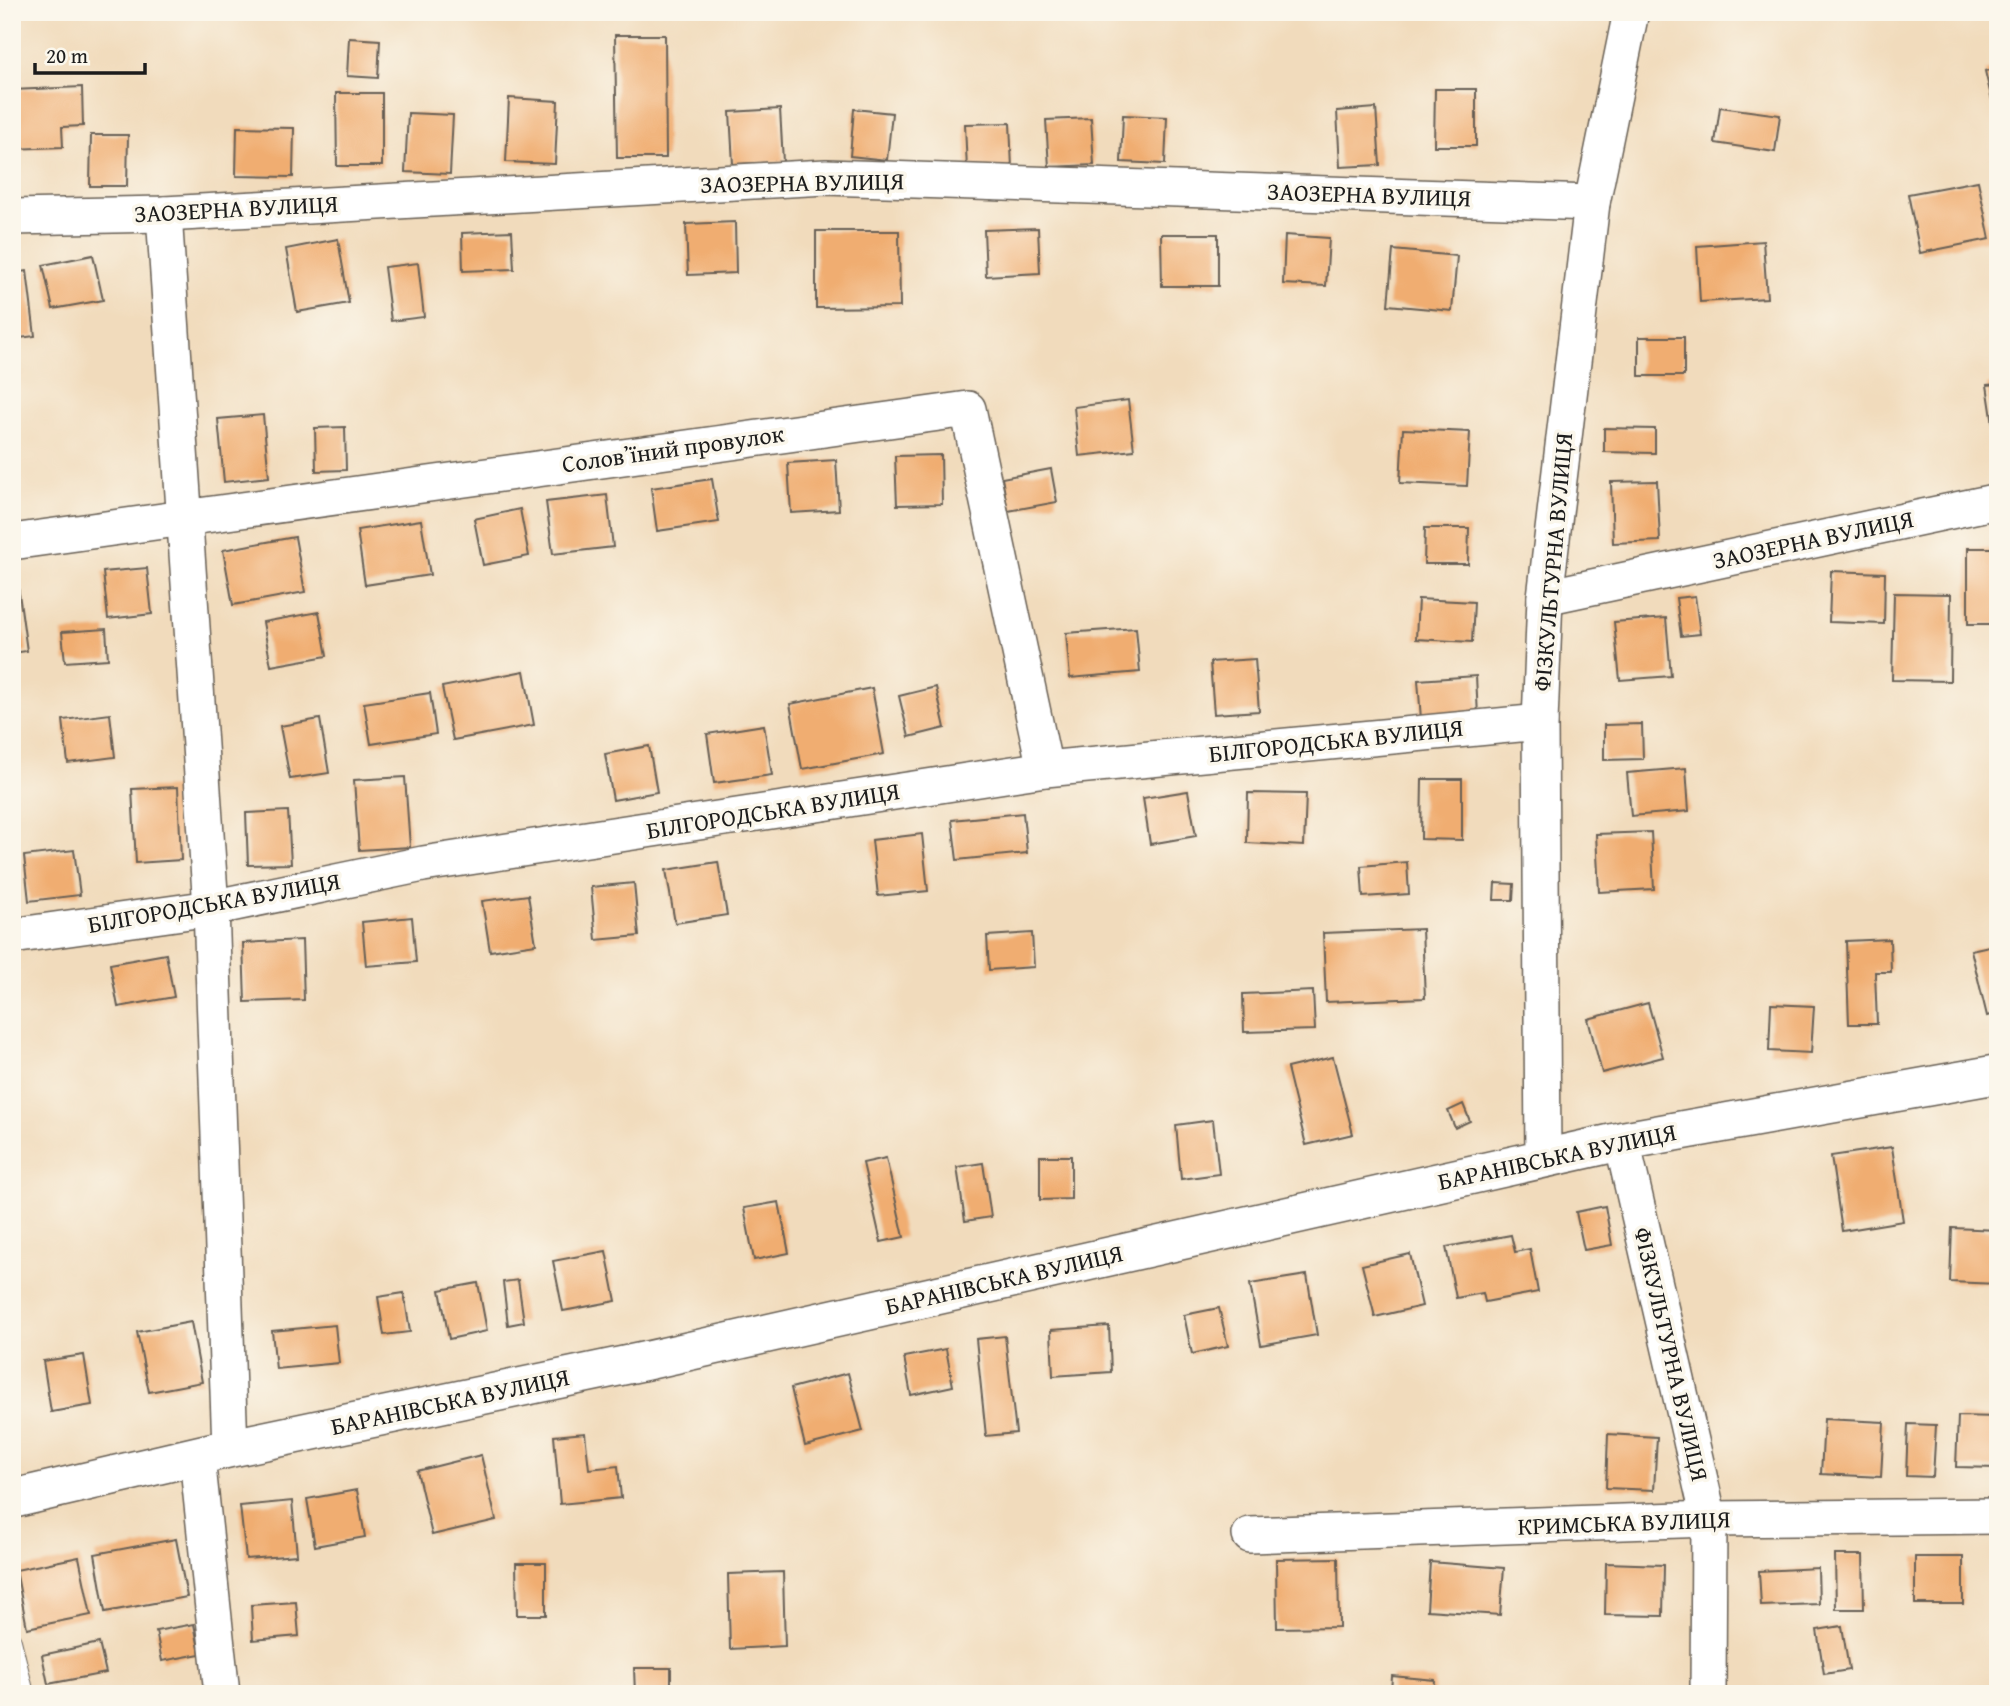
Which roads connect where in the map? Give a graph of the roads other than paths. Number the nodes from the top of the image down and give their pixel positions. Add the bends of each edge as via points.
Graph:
1 (1632, 12) edge
2 (1592, 203) junction
3 (164, 214) junction
4 (12, 217) edge
5 (1998, 501) edge
6 (185, 515) junction
7 (12, 542) edge
8 (1545, 597) junction
9 (1540, 722) junction
10 (1045, 769) junction
11 (211, 908) junction
12 (12, 936) edge
13 (1998, 1074) edge
14 (1622, 1141) junction
15 (1543, 1159) junction
16 (214, 1452) junction
17 (12, 1499) edge
18 (1998, 1517) edge
19 (1709, 1519) junction
20 (1250, 1535) dead end
21 (12, 1641) edge
22 (25, 1694) edge
23 (222, 1694) edge
24 (1708, 1694) edge

1 - 2 street, ФІЗКУЛЬТУРНА ВУЛИЦЯ
2 - 3 street, ЗАОЗЕРНА ВУЛИЦЯ via 826,177
2 - 8 street, ФІЗКУЛЬТУРНА ВУЛИЦЯ
3 - 4 street, ЗАОЗЕРНА ВУЛИЦЯ
3 - 6 street
5 - 8 street, ЗАОЗЕРНА ВУЛИЦЯ
6 - 7 street, Соловʼїний провулок
6 - 10 street, Соловʼїний провулок via 968,409
6 - 11 street
8 - 9 street, ФІЗКУЛЬТУРНА ВУЛИЦЯ
9 - 10 street, БІЛГОРОДСЬКА ВУЛИЦЯ
9 - 15 street, ФІЗКУЛЬТУРНА ВУЛИЦЯ
10 - 11 street, БІЛГОРОДСЬКА ВУЛИЦЯ via 423,864
11 - 12 street, БІЛГОРОДСЬКА ВУЛИЦЯ
11 - 16 street
13 - 14 main road, БАРАНІВСЬКА ВУЛИЦЯ
14 - 15 main road, БАРАНІВСЬКА ВУЛИЦЯ
14 - 19 street, ФІЗКУЛЬТУРНА ВУЛИЦЯ
15 - 16 main road, БАРАНІВСЬКА ВУЛИЦЯ via 645,1361
16 - 17 main road, БАРАНІВСЬКА ВУЛИЦЯ
16 - 23 street
18 - 19 street, КРИМСЬКА ВУЛИЦЯ
19 - 20 street, КРИМСЬКА ВУЛИЦЯ
19 - 24 street, ФІЗКУЛЬТУРНА ВУЛИЦЯ
21 - 22 lane

